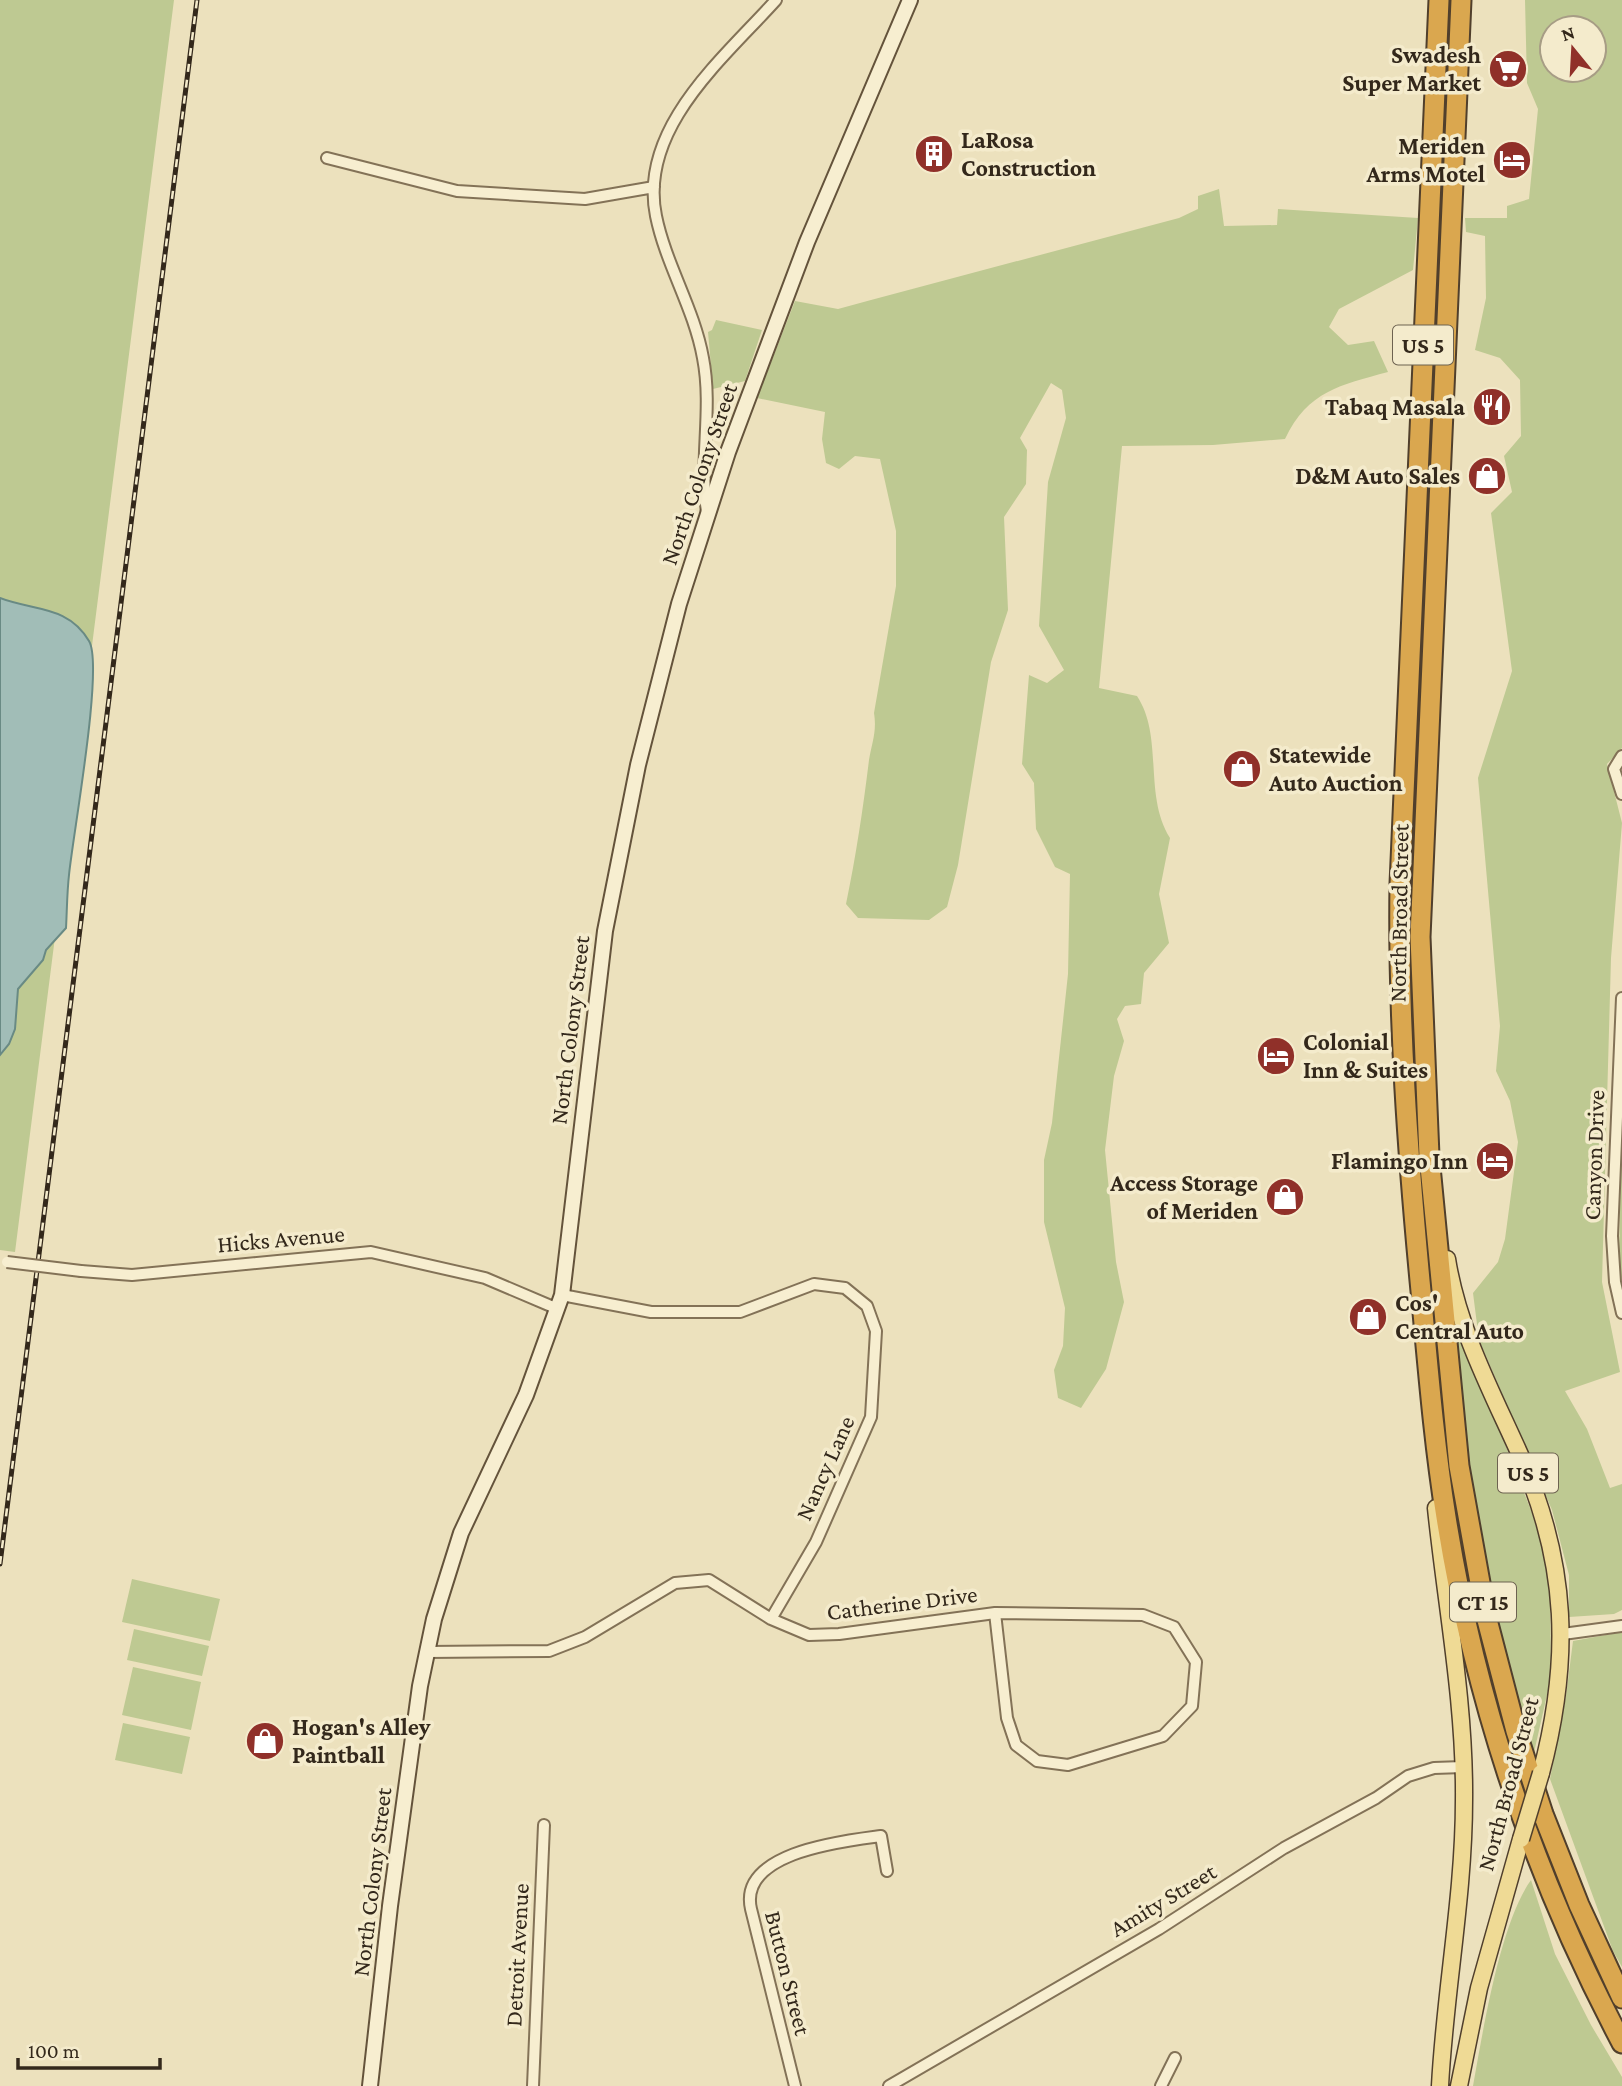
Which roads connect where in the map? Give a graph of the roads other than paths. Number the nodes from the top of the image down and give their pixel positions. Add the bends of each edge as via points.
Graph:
1 (776, 0) edge
2 (910, 0) edge
3 (1439, 0) edge
4 (1461, 0) edge
5 (327, 158) dead end
6 (654, 187) junction
7 (707, 512) junction
8 (1622, 756) edge
9 (1622, 794) edge
10 (1404, 795) junction
11 (1425, 795) junction
12 (1622, 998) edge
13 (1431, 1184) junction
14 (4, 1261) edge
15 (560, 1302) junction
16 (1622, 1313) edge
17 (1439, 1471) junction
18 (995, 1613) junction
19 (771, 1619) junction
20 (1622, 1626) edge
21 (1563, 1634) junction
22 (427, 1652) junction
23 (1463, 1767) junction
24 (544, 1825) dead end
25 (887, 1871) dead end
26 (1622, 1998) edge
27 (1446, 2014) junction
28 (1472, 2017) junction
29 (1622, 2043) edge
30 (1175, 2058) dead end
31 (370, 2086) edge
32 (533, 2086) edge
33 (795, 2086) edge
34 (889, 2086) edge
35 (1161, 2086) edge
36 (1440, 2086) edge
37 (1459, 2086) edge

1 - 6 street via 688,98 663,142
2 - 7 main road, North Colony Street via 807,242
3 - 10 highway, North Broad Street / US 5
4 - 11 highway, North Broad Street / US 5
5 - 6 street via 457,191 586,199
6 - 7 street via 655,214 704,358
7 - 15 main road, North Colony Street via 638,765 605,931
8 - 9 street via 1614,769
10 - 11 highway
10 - 17 highway, North Broad Street / US 5 via 1399,942 1403,1086
11 - 13 highway, North Broad Street / US 5 via 1420,988
12 - 16 street, Canyon Drive via 1612,1236
13 - 21 main road, North Broad Street / US 5 via 1461,1318 1544,1516 1557,1574
13 - 26 highway, CT 15 via 1460,1475 1492,1642 1543,1815
14 - 15 street, Hicks Avenue, bridge via 132,1275 371,1252 485,1278
15 - 19 street, Nancy Lane via 651,1312 740,1312 814,1283 845,1288 867,1306 876,1331 871,1417 816,1542
15 - 22 main road, North Colony Street via 524,1399 461,1533
17 - 23 main road, North Broad Street / US 5 via 1436,1507
17 - 29 highway, CT 15 via 1465,1619 1506,1769 1559,1913
18 - 18 street, Catherine Drive via 1007,1718 1016,1745 1037,1761 1068,1765 1163,1736 1192,1706 1196,1662 1174,1627 1143,1615
18 - 19 street, Catherine Drive via 829,1634 809,1634
19 - 22 street, Catherine Drive via 709,1580 675,1583 558,1648
20 - 21 street
21 - 28 main road, North Broad Street / US 5, bridge via 1555,1711 1541,1773
22 - 31 main road, North Colony Street via 390,1906
23 - 27 main road, North Broad Street / US 5 via 1461,1880
23 - 34 street, Amity Street via 1434,1768 1408,1776 1159,1929
24 - 32 street, Detroit Avenue
25 - 33 street, Button Street via 881,1836 825,1844 798,1852 758,1878 749,1891
27 - 28 main road
27 - 36 main road, North Broad Street / US 5
28 - 37 main road, North Broad Street / US 5
30 - 35 street

